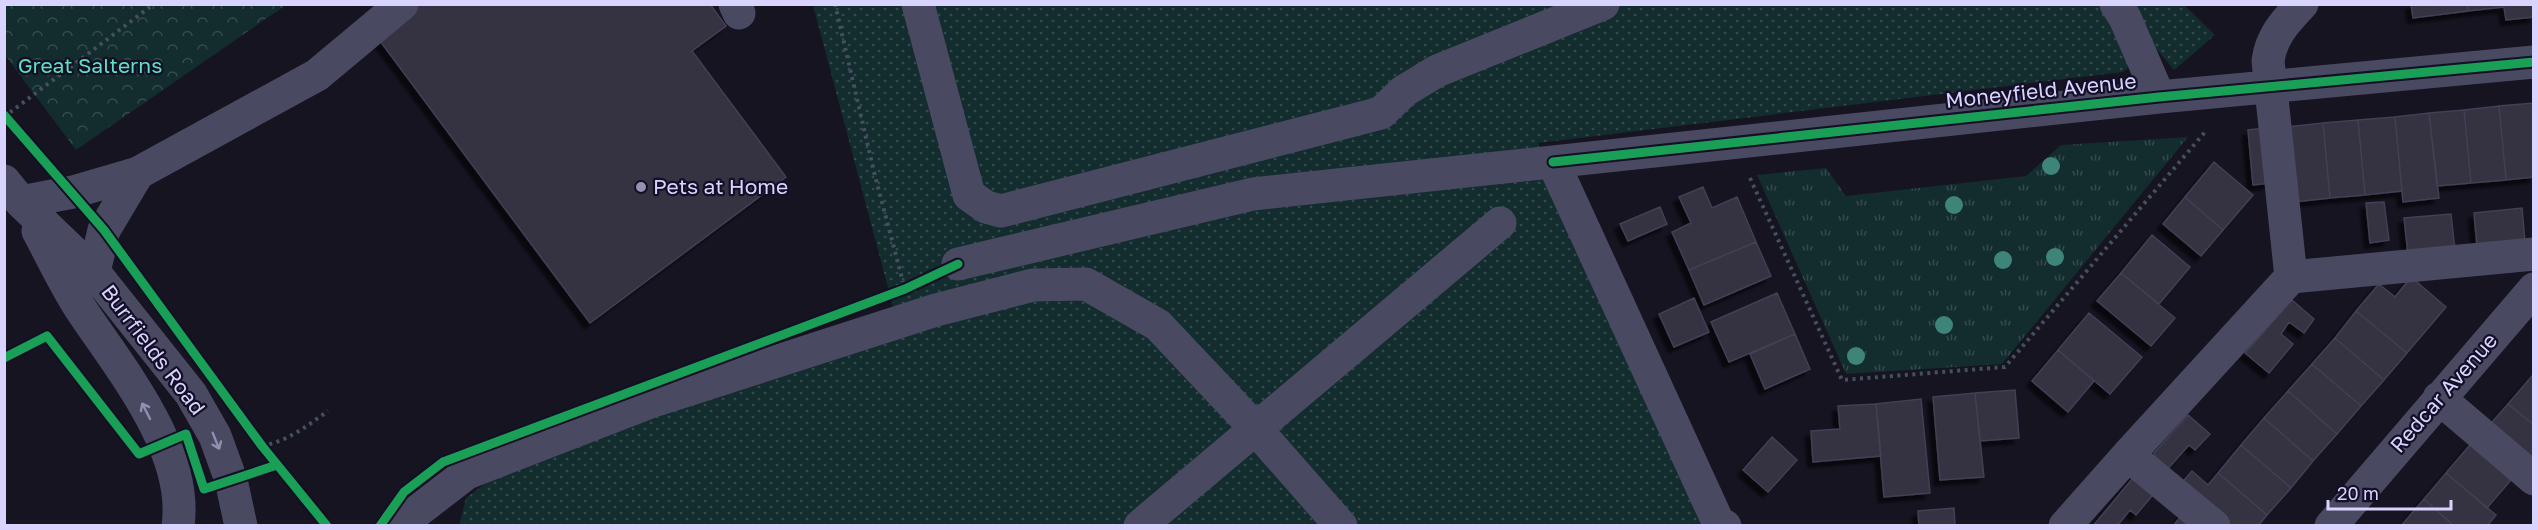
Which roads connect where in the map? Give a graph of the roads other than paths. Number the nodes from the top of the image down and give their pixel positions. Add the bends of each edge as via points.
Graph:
1 (402, 4) edge
2 (918, 4) edge
3 (1603, 4) edge
4 (2116, 4) edge
5 (2302, 4) edge
6 (2534, 62) edge
7 (2271, 88) junction
8 (2159, 97) junction
9 (1553, 162) junction
10 (138, 173) junction
11 (13, 191) edge
12 (1500, 223) dead end
13 (2534, 254) edge
14 (958, 264) road end
15 (94, 272) junction
16 (2291, 277) junction
17 (2534, 289) edge
18 (2439, 398) junction
19 (1255, 428) junction
20 (2128, 455) junction
21 (2534, 479) edge
22 (178, 525) edge
23 (241, 525) edge
24 (398, 525) edge
25 (1140, 525) edge
26 (1341, 525) edge
27 (1725, 525) edge
28 (2065, 525) edge
29 (2214, 525) edge
30 (2331, 525) edge

1 - 10 street via 317,75
2 - 3 street via 969,195 986,207 1001,211 1381,113 1404,90 1437,71
4 - 8 street
5 - 7 street via 2280,28 2269,50
6 - 7 street, Moneyfield Avenue
7 - 8 street, Moneyfield Avenue
7 - 16 street
8 - 9 street, Moneyfield Avenue
9 - 14 street, Moneyfield Avenue via 1253,194
9 - 27 street via 1718,522
10 - 11 street via 73,192
10 - 15 street via 104,230
11 - 15 street, Burrfields Road
22 -> 11 street, Burrfields Road via 178,491 163,444 132,384 79,306
12 - 19 street
13 - 16 street
15 -> 23 street, Burrfields Road via 191,394 215,436 231,480
16 - 20 street
17 - 18 street, Redcar Avenue
18 - 21 street
18 - 30 street, Redcar Avenue
19 - 24 street via 1158,325 1086,284 1033,285 936,310 650,402 467,473
19 - 25 street
19 - 26 street
20 - 28 street
20 - 29 street

